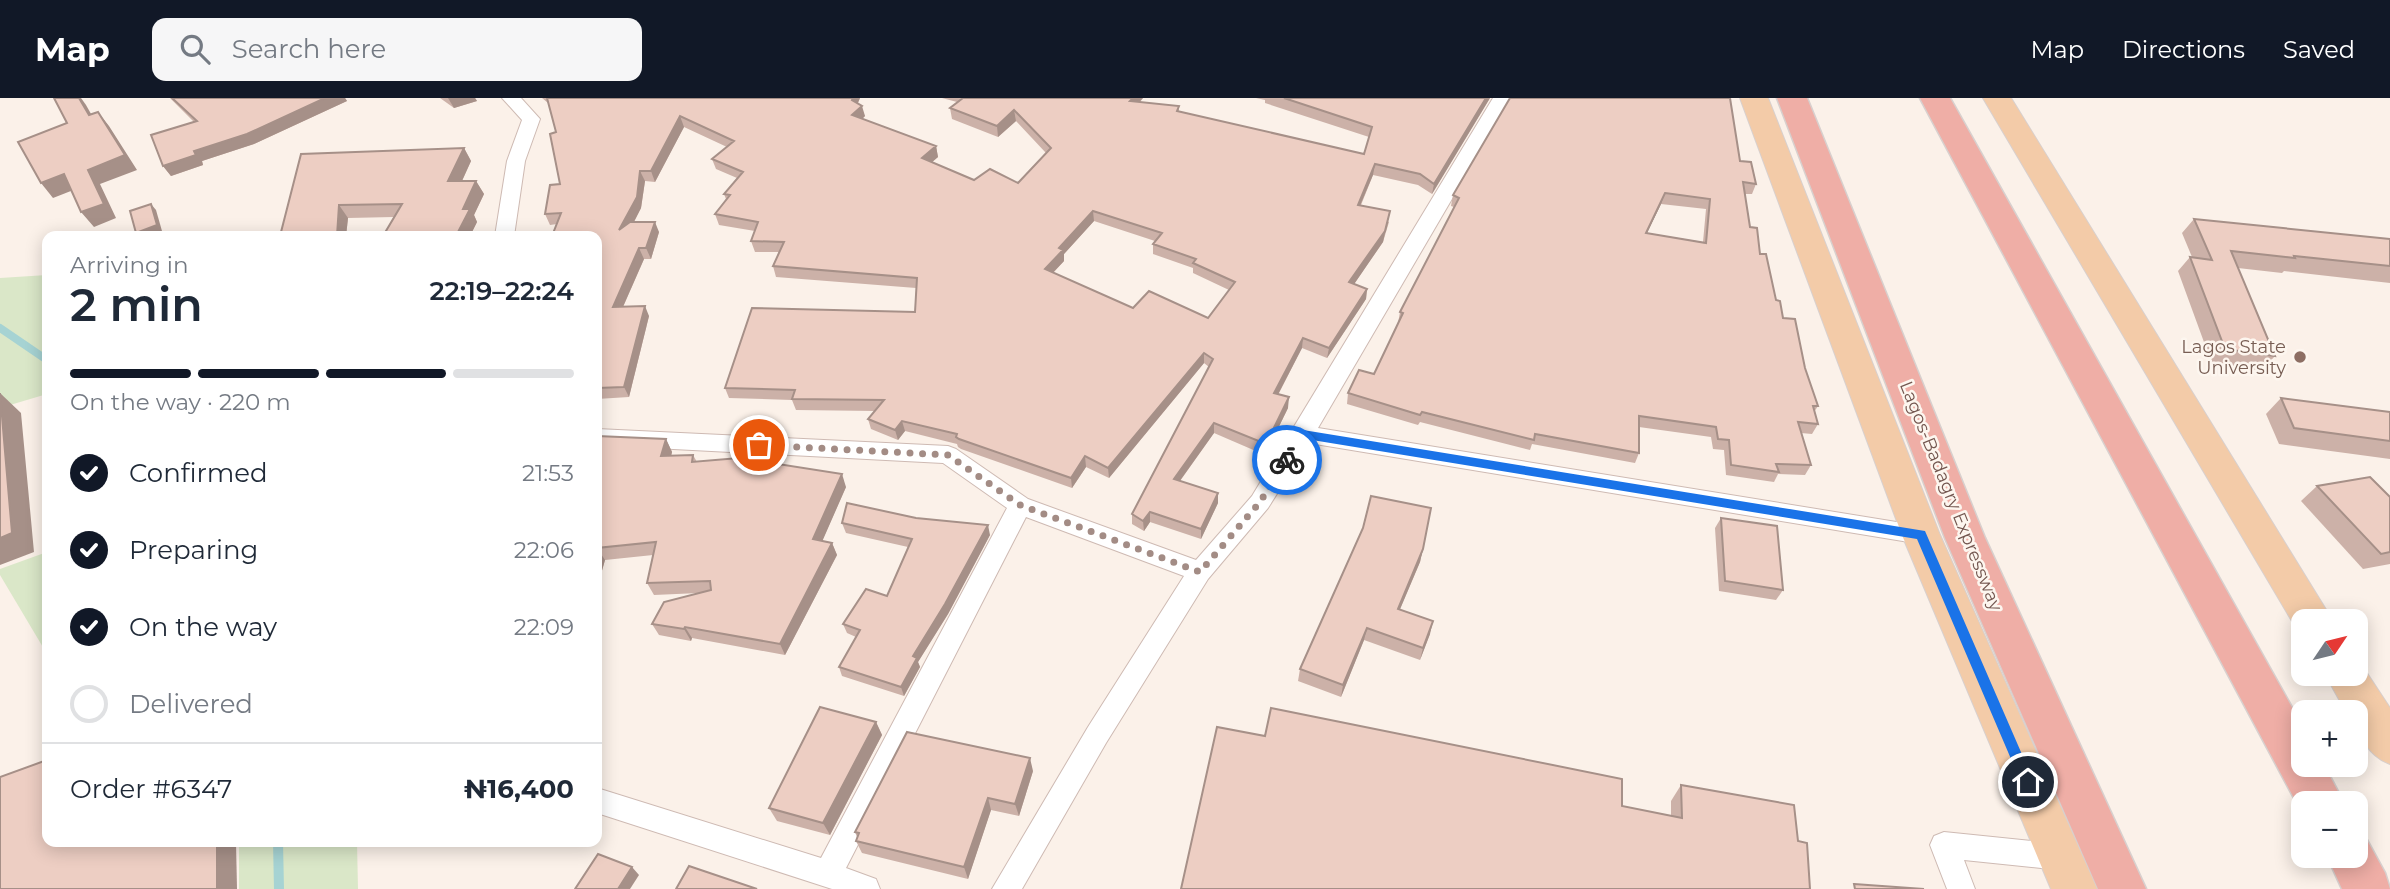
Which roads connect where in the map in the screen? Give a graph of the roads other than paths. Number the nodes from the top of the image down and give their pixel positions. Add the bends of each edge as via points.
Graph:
1 (511, 98) edge
2 (1502, 98) edge
3 (1754, 98) edge
4 (1792, 98) edge
5 (1935, 98) edge
6 (1997, 98) edge
7 (506, 231) edge
8 (1303, 434) junction
9 (602, 437) edge
10 (1020, 505) junction
11 (1921, 535) junction
12 (1200, 572) junction
13 (2306, 609) edge
14 (2353, 686) edge
15 (2390, 745) edge
16 (2314, 791) edge
17 (602, 803) edge
18 (2357, 868) edge
19 (2067, 873) edge
20 (828, 874) junction
21 (866, 889) edge
22 (1006, 889) edge
23 (1961, 889) edge
24 (2122, 889) edge
25 (2368, 889) edge

1 - 7 street via 531,119 516,161
2 - 8 street
3 - 11 main road
4 - 24 highway, Lagos-Badagry Expressway via 1965,538
5 - 16 highway
6 - 13 main road
8 - 11 street
8 - 12 street via 1260,502
9 - 10 street via 948,455
10 - 12 street
10 - 20 street
11 - 19 main road
12 - 22 street
14 - 15 main road
17 - 20 street
18 - 25 highway
19 - 23 street via 1944,845
20 - 21 street

